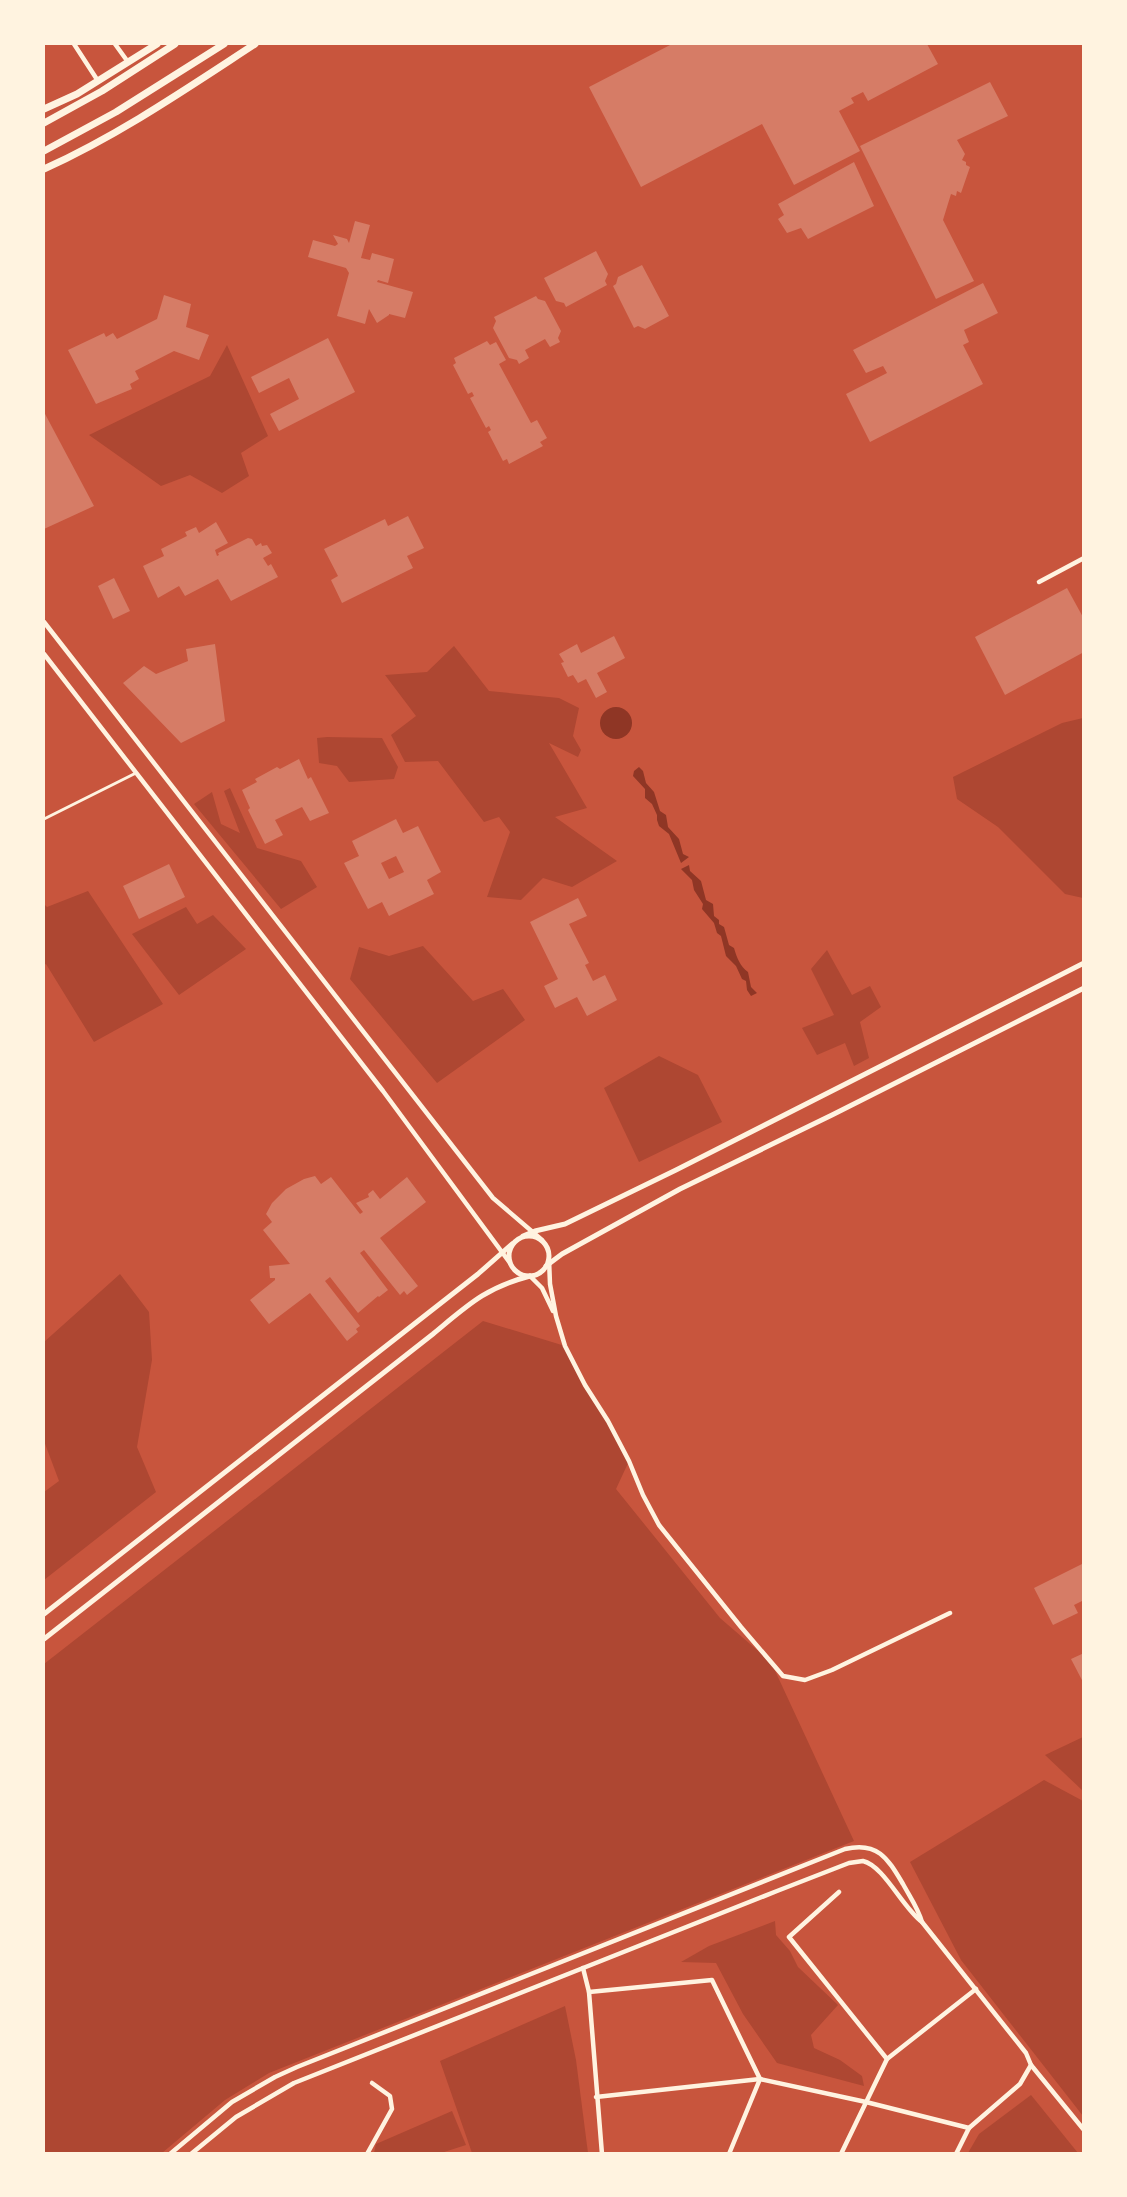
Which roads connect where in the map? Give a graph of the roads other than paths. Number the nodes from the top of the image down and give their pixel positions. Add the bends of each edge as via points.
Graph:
1 (74, 44) edge
2 (116, 44) edge
3 (157, 44) edge
4 (175, 44) edge
5 (224, 44) edge
6 (255, 44) edge
7 (128, 62) junction
8 (98, 81) junction
9 (44, 110) edge
10 (44, 123) edge
11 (44, 151) edge
12 (44, 169) edge
13 (1083, 558) edge
14 (1039, 582) dead end
15 (44, 622) edge
16 (44, 654) edge
17 (136, 773) junction
18 (44, 819) edge
19 (1083, 963) edge
20 (1083, 988) edge
21 (533, 1231) junction
22 (523, 1236) junction
23 (542, 1240) junction
24 (512, 1244) junction
25 (503, 1252) junction
26 (510, 1263) junction
27 (548, 1263) junction
28 (530, 1276) junction
29 (556, 1316) junction
30 (950, 1613) dead end
31 (44, 1614) edge
32 (44, 1639) edge
33 (839, 1892) dead end
34 (922, 1922) junction
35 (583, 1968) junction
36 (976, 1989) junction
37 (589, 1992) junction
38 (888, 2059) junction
39 (1030, 2065) junction
40 (760, 2079) junction
41 (372, 2083) dead end
42 (596, 2097) junction
43 (866, 2102) junction
44 (969, 2128) junction
45 (1083, 2130) edge
46 (170, 2154) edge
47 (191, 2154) edge
48 (367, 2154) edge
49 (602, 2154) edge
50 (729, 2154) edge
51 (841, 2154) edge
52 (956, 2154) edge

1 - 8 street
2 - 7 street
3 - 7 highway
4 - 10 highway
5 - 11 highway via 93,126
6 - 12 highway via 132,124
7 - 8 highway
8 - 9 highway
13 - 14 street
15 - 21 street via 493,1198
16 - 17 street
17 - 18 street
17 - 25 street
19 - 21 street via 676,1170 565,1224
20 - 27 street via 680,1189
21 - 22 street
21 - 23 street
22 - 23 street
22 - 24 street
23 - 27 street via 547,1246
24 - 25 street
24 - 26 street
25 - 26 street
25 - 31 street
26 - 28 street via 518,1273
27 - 28 street
27 - 29 street
28 - 29 street via 542,1288
28 - 32 street via 477,1298
29 - 30 street via 565,1346 608,1421 659,1525 783,1676 805,1680 832,1670
33 - 38 street via 789,1937
34 - 35 street via 912,1915 874,1865 856,1861
34 - 36 street
34 - 46 street via 889,1861 870,1848 845,1849 274,2077 216,2113
35 - 37 street
35 - 47 street via 294,2083 236,2117
36 - 38 street
36 - 39 street via 1026,2053
37 - 40 street via 712,1980
37 - 42 street
38 - 43 street
39 - 44 street via 1020,2084
39 - 45 street
40 - 42 street
40 - 43 street
40 - 50 street
41 - 48 street via 387,2092 392,2109
42 - 49 street
43 - 44 street
43 - 51 street
44 - 52 street

